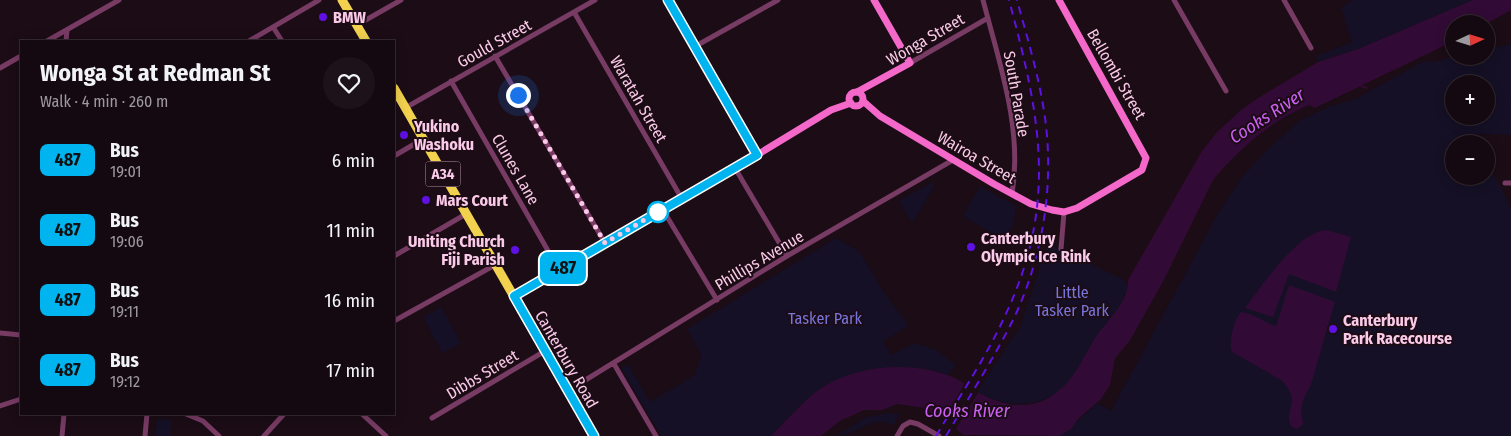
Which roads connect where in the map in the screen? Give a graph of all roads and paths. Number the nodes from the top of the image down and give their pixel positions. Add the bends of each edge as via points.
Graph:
1 (119, 0) edge
2 (319, 0) edge
3 (342, 0) edge
4 (401, 0) edge
5 (595, 0) edge
6 (668, 0) edge
7 (778, 0) edge
8 (874, 0) edge
9 (983, 0) edge
10 (1059, 0) edge
11 (1174, 0) edge
12 (1284, 0) edge
13 (574, 12) junction
14 (988, 18) junction
15 (357, 25) junction
16 (273, 27) junction
17 (67, 30) junction
18 (49, 40) edge
19 (66, 40) edge
20 (251, 40) edge
21 (281, 40) edge
22 (365, 40) edge
23 (694, 47) junction
24 (1311, 48) dead end
25 (495, 56) junction
26 (20, 57) edge
27 (910, 64) junction
28 (0, 68) edge
29 (450, 81) junction
30 (395, 90) edge
31 (1226, 91) dead end
32 (858, 96) junction
33 (854, 104) junction
34 (405, 108) junction
35 (830, 110) junction
36 (880, 116) junction
37 (423, 139) junction
38 (395, 155) edge
39 (757, 155) junction
40 (953, 160) junction
41 (735, 168) junction
42 (1012, 194) junction
43 (682, 199) junction
44 (664, 210) junction
45 (1064, 212) junction
46 (466, 214) junction
47 (605, 243) junction
48 (1061, 249) dead end
49 (395, 255) edge
50 (787, 256) junction
51 (496, 265) junction
52 (560, 270) junction
53 (514, 296) junction
54 (717, 300) junction
55 (395, 320) edge
56 (0, 333) edge
57 (20, 335) edge
58 (545, 351) junction
59 (614, 364) junction
60 (579, 384) dead end
61 (20, 399) edge
62 (0, 406) edge
63 (64, 415) edge
64 (147, 415) edge
65 (188, 415) edge
66 (283, 415) edge
67 (363, 415) edge
68 (432, 418) dead end
69 (62, 436) edge
70 (145, 436) edge
71 (219, 436) edge
72 (264, 436) edge
73 (386, 436) edge
74 (594, 436) edge
75 (656, 436) edge
76 (897, 436) edge
77 (940, 436) edge

1 - 17 street
2 - 16 street
3 - 15 highway
4 - 15 street
5 - 13 street, Gould Street
6 - 23 street
7 - 23 street
8 - 27 street
9 - 14 street, South Parade
10 - 45 street, Bellombi Street via 1137,137 1146,163 1137,173 1077,208
11 - 31 street
12 - 24 street
13 - 25 street, Gould Street
13 - 43 street, Waratah Street
14 - 27 street, Wonga Street
14 - 42 street, South Parade via 1013,127
15 - 22 highway
16 - 20 street
16 - 21 street
17 - 18 street
17 - 19 street
23 - 39 street
25 - 29 street, Gould Street
25 - 47 street
26 - 28 street
27 - 32 street, Wonga Street
29 - 34 street, Gould Street
29 - 52 street, Clunes Lane
30 - 34 highway, Canterbury Road / A34
32 - 33 street, Wonga Street
32 - 33 street
32 - 35 street, Wonga Street
32 - 36 street, Wairoa Street
33 - 35 street, Wonga Street
33 - 36 street, Wairoa Street
34 - 37 highway, Canterbury Road / A34
35 - 39 street, Wonga Street
36 - 40 street, Wairoa Street
37 - 38 street
37 - 46 highway, Canterbury Road / A34
39 - 41 street, Wonga Street
40 - 42 street, Wairoa Street
40 - 50 street, Phillips Avenue
41 - 43 street, Wonga Street
41 - 50 street
42 - 45 street, Wairoa Street via 1031,204
43 - 44 street, Wonga Street
44 - 47 street, Wonga Street
44 - 54 street
45 - 48 street
46 - 49 street
46 - 51 highway, Canterbury Road / A34
47 - 52 street, Wonga Street
50 - 54 street, Phillips Avenue
51 - 53 highway, Canterbury Road / A34
51 - 55 street
52 - 53 street, Wonga Street
53 - 58 highway, Canterbury Road / A34
54 - 59 street, Phillips Avenue
56 - 57 street
58 - 68 street, Dibbs Street
58 - 74 highway, Canterbury Road / A34
59 - 60 street, Phillips Avenue
59 - 75 street
61 - 62 street
63 - 69 street
64 - 70 street
65 - 71 street via 202,421
66 - 72 street
67 - 73 street
76 - 77 street via 905,424 913,422

